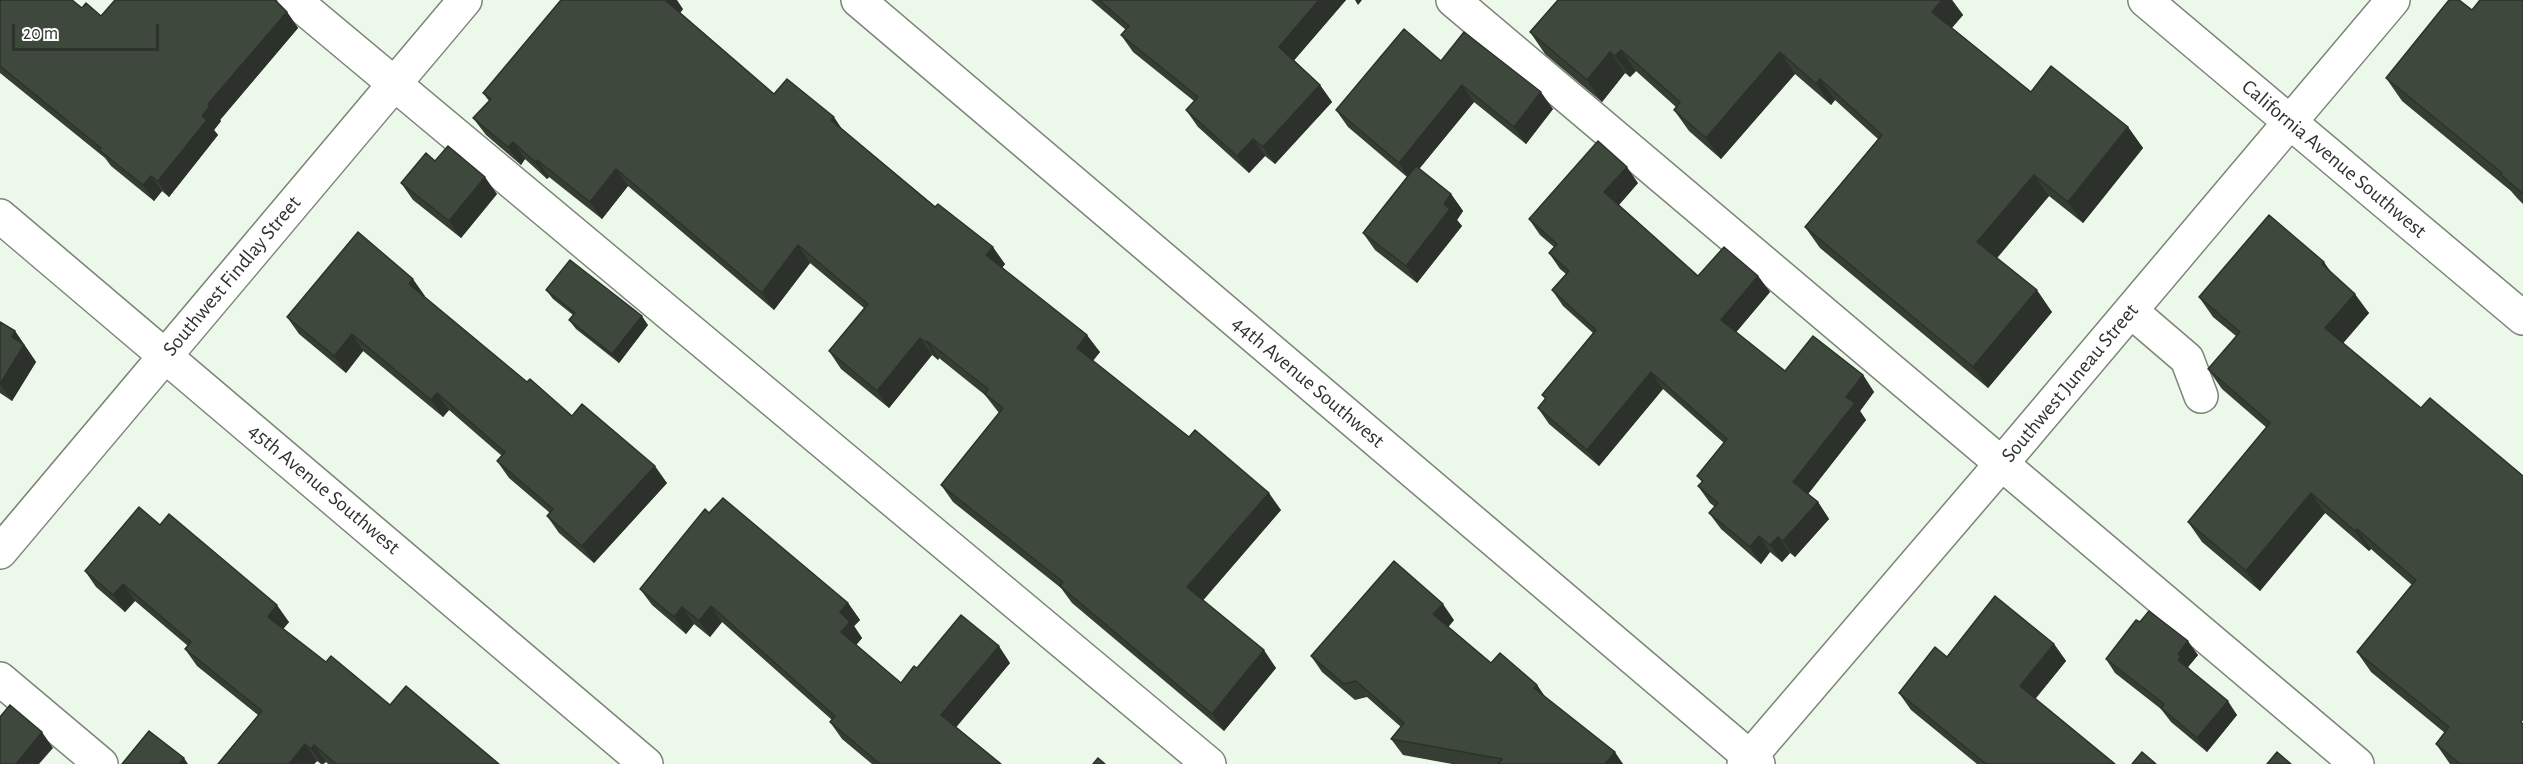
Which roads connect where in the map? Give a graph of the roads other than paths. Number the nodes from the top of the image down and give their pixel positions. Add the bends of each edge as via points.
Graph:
1 (294, 0) edge
2 (465, 0) edge
3 (858, 0) edge
4 (1454, 0) edge
5 (2145, 0) edge
6 (2393, 0) edge
7 (394, 84) junction
8 (2290, 122) junction
9 (0, 216) edge
10 (2131, 311) junction
11 (2523, 318) edge
12 (166, 355) junction
13 (2201, 396) dead end
14 (2002, 463) junction
15 (0, 552) edge
16 (0, 679) edge
17 (1751, 762) edge
18 (101, 764) edge
19 (646, 764) edge
20 (1209, 764) edge
21 (2356, 764) edge

1 - 7 street
2 - 7 street, Southwest Findlay Street
3 - 17 street, 44th Avenue Southwest
4 - 14 street
5 - 8 street, California Avenue Southwest
6 - 8 street, Southwest Juneau Street
7 - 12 street, Southwest Findlay Street
7 - 20 street
8 - 10 street, Southwest Juneau Street
8 - 11 street, California Avenue Southwest
9 - 12 street, 45th Avenue Southwest
10 - 13 street via 2187,359
10 - 14 street, Southwest Juneau Street
12 - 15 street, Southwest Findlay Street
12 - 19 street, 45th Avenue Southwest
14 - 17 street, Southwest Juneau Street
14 - 21 street
16 - 18 street

